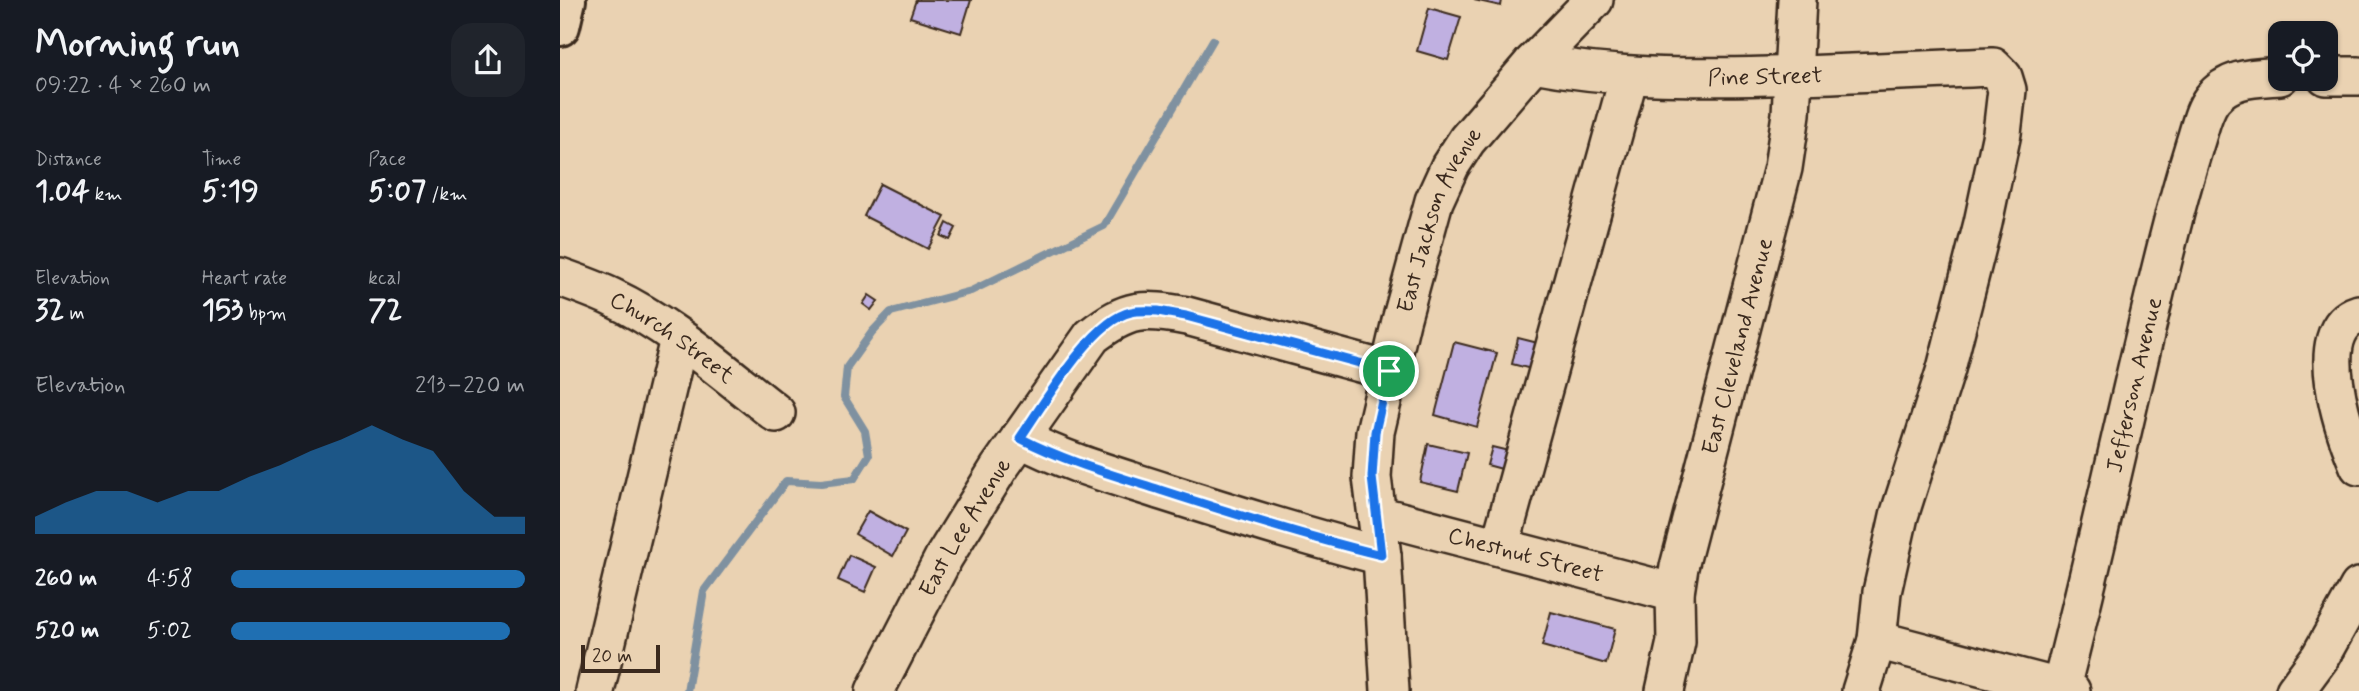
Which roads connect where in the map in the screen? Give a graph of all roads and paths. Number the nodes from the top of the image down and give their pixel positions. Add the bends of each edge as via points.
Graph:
1 (566, 0) edge
2 (1594, 0) edge
3 (1797, 0) edge
4 (560, 26) edge
5 (1533, 63) junction
6 (1794, 75) junction
7 (1629, 76) junction
8 (2338, 76) edge
9 (2359, 76) edge
10 (2268, 77) edge
11 (560, 276) edge
12 (2359, 314) edge
13 (679, 339) junction
14 (1389, 371) junction
15 (776, 413) dead end
16 (1020, 438) junction
17 (2359, 466) edge
18 (1377, 515) junction
19 (1500, 547) junction
20 (1381, 555) junction
21 (2359, 587) edge
22 (1675, 593) junction
23 (1877, 640) junction
24 (2064, 690) edge
25 (594, 691) edge
26 (875, 691) edge
27 (1390, 691) edge
28 (1665, 691) edge
29 (1861, 691) edge
30 (2295, 691) edge

1 - 4 main road
2 - 5 street, East Jackson Avenue
3 - 6 street, East Cleveland Avenue
5 - 7 street, Pine Street
5 - 14 street, East Jackson Avenue via 1450,166 1434,201
6 - 7 street, Pine Street
6 - 22 street, East Cleveland Avenue via 1783,168
6 - 23 street, Pine Street via 1993,67 2007,90 1983,223 1946,369 1899,516
7 - 19 street
8 - 9 street
10 - 24 street, Jefferson Avenue via 2242,79 2225,87 2205,109 2139,354
11 - 13 street, Church Street via 611,297
12 - 17 street via 2340,327 2333,361 2338,402
13 - 15 street, Church Street
13 - 25 street
14 - 16 street, East Lee Avenue via 1186,316 1129,312 1092,336
14 - 18 street, East Jackson Avenue via 1375,432 1372,477
16 - 20 street via 1104,472 1296,534
16 - 26 street, East Lee Avenue via 944,557
18 - 19 street, Chestnut Street
18 - 20 street, East Jackson Avenue
19 - 22 street, Chestnut Street
20 - 27 street, East Jackson Avenue
21 - 30 street
22 - 28 street, East Cleveland Avenue via 1676,642
23 - 24 street
23 - 29 street

